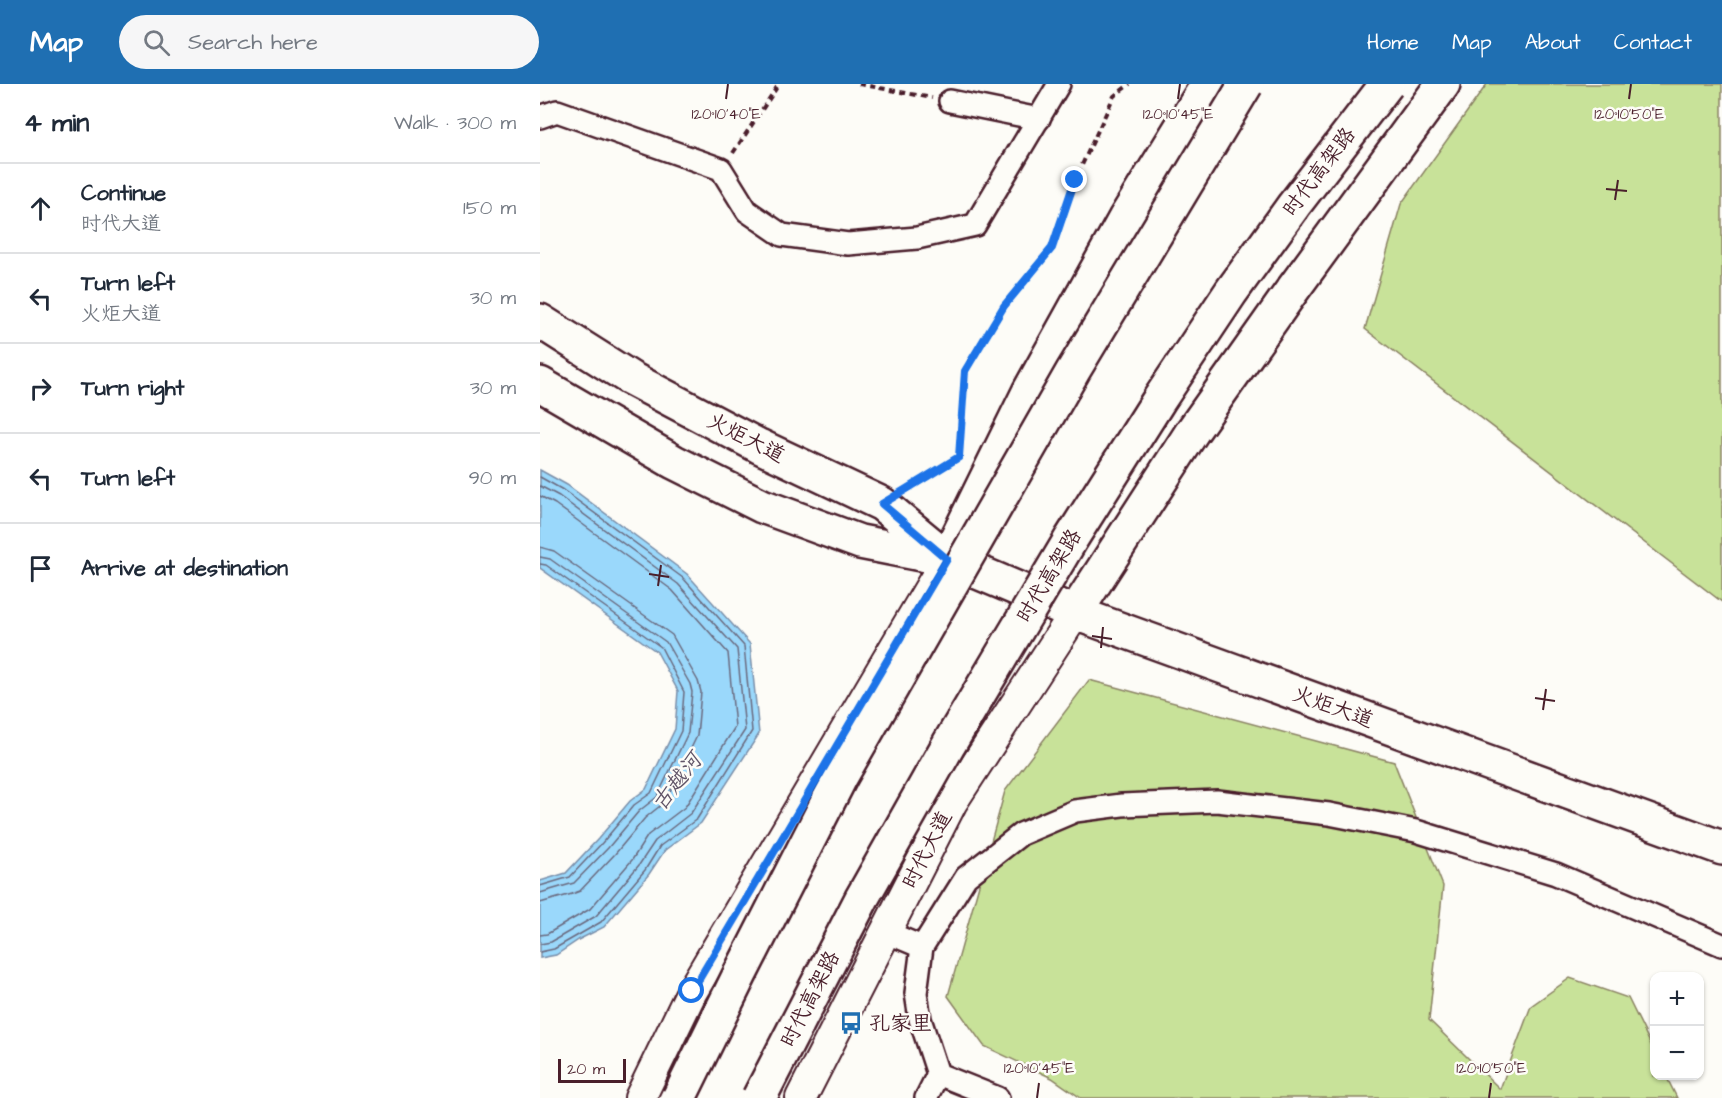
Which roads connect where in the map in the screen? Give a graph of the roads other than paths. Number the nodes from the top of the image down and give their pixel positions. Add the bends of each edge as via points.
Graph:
1 (1059, 84) edge
2 (1208, 84) edge
3 (1246, 84) edge
4 (1388, 84) edge
5 (1443, 84) edge
6 (950, 101) road end
7 (540, 117) edge
8 (1039, 119) junction
9 (540, 321) edge
10 (540, 384) edge
11 (947, 559) junction
12 (1075, 614) junction
13 (1722, 848) edge
14 (885, 932) junction
15 (1722, 945) edge
16 (922, 947) junction
17 (938, 1074) junction
18 (640, 1098) edge
19 (679, 1098) edge
20 (759, 1098) edge
21 (801, 1098) edge
22 (926, 1098) edge
23 (998, 1098) edge

1 - 8 street
2 - 11 main road via 1125,219 1029,392
3 - 19 main road, bridge via 1073,371 841,776
4 - 20 main road, 时代高架路, bridge via 1231,292 1078,529 868,887
5 - 12 main road via 1192,432
6 - 8 street
7 - 8 street via 557,111 722,169 747,212 782,235 848,244 917,238 975,225
9 - 11 main road, 火炬大道 via 630,378 759,446 882,504
10 - 11 main road, 火炬大道 via 674,462 762,506 860,542
11 - 12 main road, 火炬大道
11 - 18 main road via 692,991
12 - 13 main road, 火炬大道
12 - 14 main road, 时代大道 via 952,802
14 - 16 street
14 - 21 main road, 时代大道
15 - 16 street via 1556,874 1416,831 1329,813 1217,801 1122,805 1075,812 1021,834 966,877
16 - 17 street via 916,993
17 - 22 street
17 - 23 street

